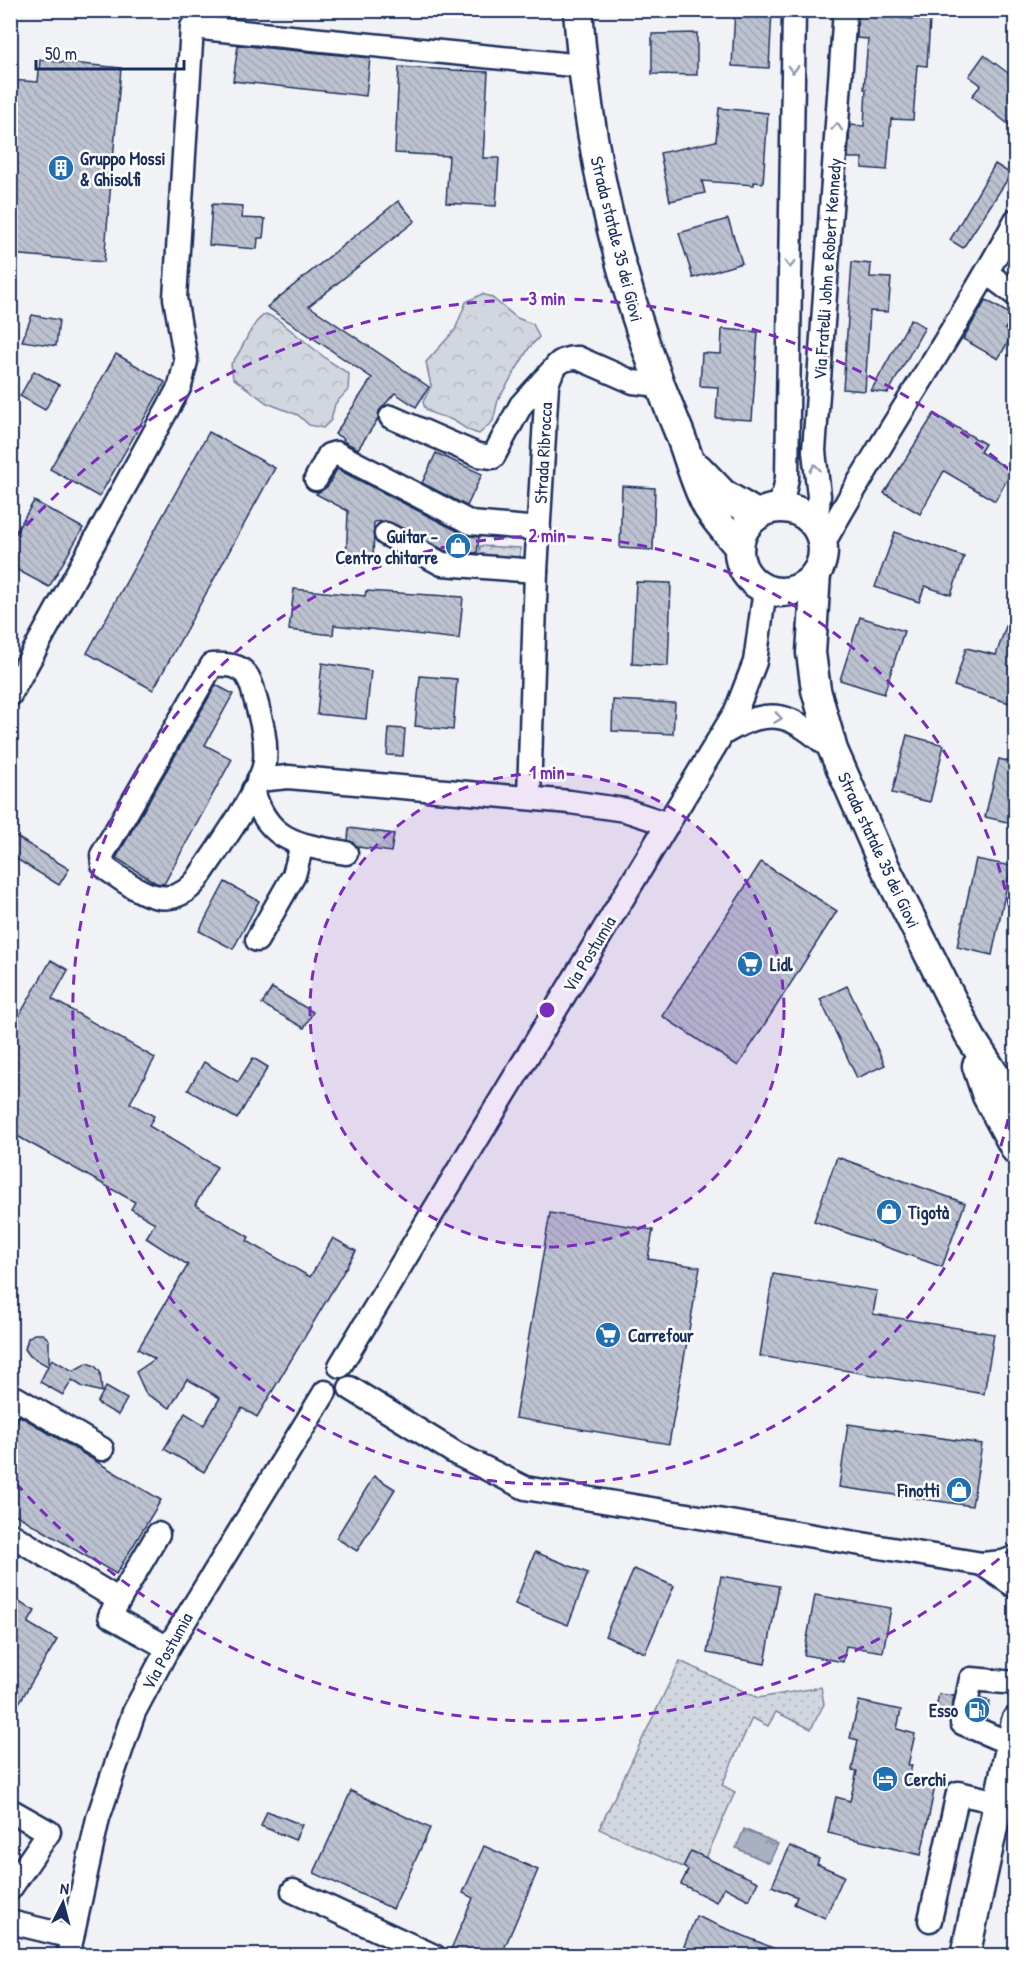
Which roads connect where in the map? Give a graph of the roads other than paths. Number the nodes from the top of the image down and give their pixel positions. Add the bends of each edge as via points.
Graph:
1 (578, 10) edge
2 (794, 10) edge
3 (845, 10) edge
4 (193, 19) edge
5 (582, 66) junction
6 (1016, 220) edge
7 (987, 273) junction
8 (1016, 295) edge
9 (550, 372) junction
10 (659, 385) junction
11 (392, 417) dead end
12 (691, 460) junction
13 (316, 479) dead end
14 (857, 482) junction
15 (819, 496) junction
16 (767, 511) junction
17 (539, 529) junction
18 (386, 534) dead end
19 (819, 535) junction
20 (739, 547) junction
21 (536, 571) junction
22 (816, 573) junction
23 (771, 590) junction
24 (812, 653) junction
25 (10, 695) edge
26 (723, 733) junction
27 (833, 750) junction
28 (256, 785) junction
29 (529, 797) junction
30 (668, 824) junction
31 (302, 845) junction
32 (346, 853) dead end
33 (257, 940) dead end
34 (971, 1038) junction
35 (1016, 1108) edge
36 (1016, 1150) edge
37 (340, 1366) junction
38 (350, 1389) junction
39 (325, 1392) junction
40 (10, 1407) edge
41 (102, 1449) dead end
42 (10, 1534) edge
43 (158, 1534) dead end
44 (1016, 1557) edge
45 (982, 1564) junction
46 (1016, 1587) edge
47 (119, 1600) junction
48 (168, 1648) junction
49 (1016, 1683) edge
50 (1013, 1732) edge
51 (998, 1802) junction
52 (10, 1810) edge
53 (10, 1889) edge
54 (293, 1891) dead end
55 (930, 1920) dead end
56 (10, 1922) edge
57 (70, 1946) edge
58 (434, 1956) edge
59 (964, 1956) edge

1 - 5 main road, Strada statale 35 dei Giovi
2 -> 16 street, Via Fratelli John e Robert Kennedy via 787,478 784,493
15 -> 3 street, Via Fratelli John e Robert Kennedy via 814,451
4 - 5 street
4 - 25 street via 175,298 186,361 180,386
5 - 10 main road, Strada statale 35 dei Giovi via 606,208 627,289
6 - 7 street
7 - 8 street
7 - 14 street
9 - 10 street via 558,362 578,358 633,382
9 - 11 street via 521,405 493,457 478,455
9 - 17 street, Strada Ribrocca
10 - 12 main road, Strada statale 35 dei Giovi
12 - 16 main road, Strada statale 35 dei Giovi via 723,494
12 - 20 main road, Strada statale 35 dei Giovi via 708,508
13 - 17 street via 329,455 336,453 471,522
14 - 15 street via 835,500
14 - 19 street
15 - 19 street, Via Fratelli John e Robert Kennedy
16 - 19 main road via 798,512
16 - 20 main road via 742,534
17 - 21 street, Strada Ribrocca
18 - 21 street via 442,564
19 - 22 main road via 823,554
20 - 23 main road via 745,573
21 - 29 street, Strada Ribrocca
22 - 23 main road via 794,591
22 - 24 main road, Strada statale 35 dei Giovi
23 - 24 main road, Strada statale 35 dei Giovi via 792,614
23 - 26 street, Via Postumia via 755,662
24 - 27 main road, Strada statale 35 dei Giovi via 816,690
26 -> 27 street via 747,720 765,716 785,718 808,729
26 - 30 street, Via Postumia
27 - 34 main road, Strada statale 35 dei Giovi via 879,855
28 - 28 street via 265,763 263,730 250,676 241,668 212,665 106,845 103,865 129,885 156,897 188,891
28 - 29 street via 299,778
28 - 31 street via 259,810 279,836
29 - 30 street via 625,810
30 - 37 street, Via Postumia
31 - 32 street
31 - 33 street via 294,876
34 - 35 main road, Strada statale 35 dei Giovi
34 - 36 main road, Strada statale 35 dei Giovi via 987,1096
37 - 38 street via 351,1375
37 - 39 street via 322,1373
38 - 39 street via 338,1397
38 - 45 street via 457,1454 525,1488
39 - 48 street, Via Postumia
40 - 41 street via 16,1398
42 - 47 street
43 - 47 street
44 - 45 street
45 - 46 street
47 - 48 street via 110,1616
48 - 57 street, Via Postumia via 134,1712 98,1818
49 - 50 street via 971,1679 962,1723
50 - 51 main road
51 - 55 street via 958,1793
51 - 59 main road
52 - 53 street via 49,1832
54 - 58 street
56 - 57 street, Via Postumia

